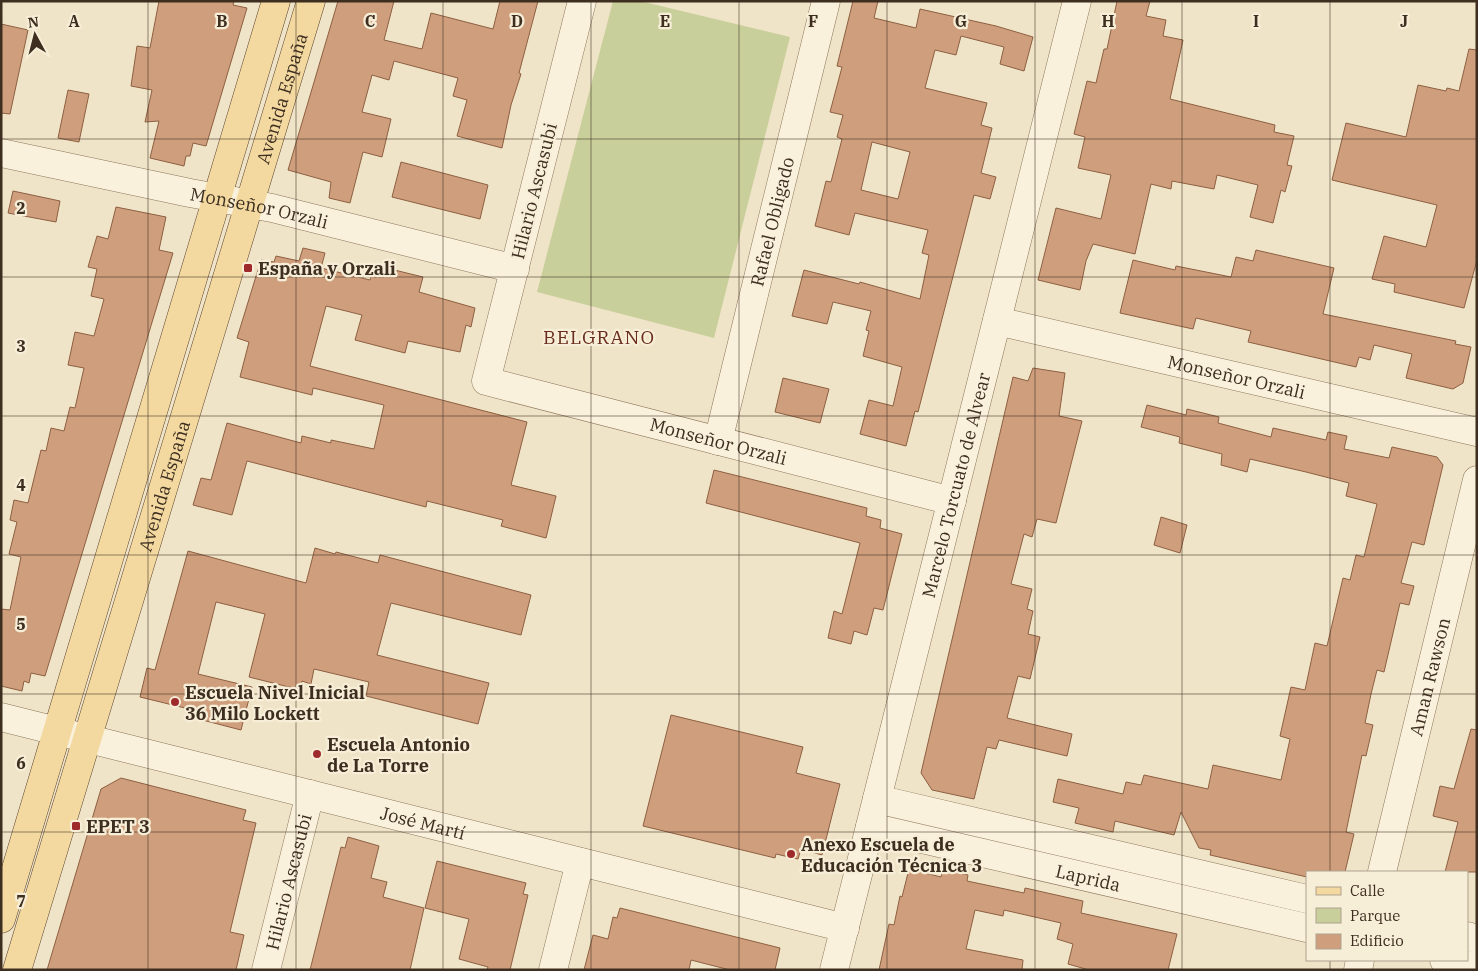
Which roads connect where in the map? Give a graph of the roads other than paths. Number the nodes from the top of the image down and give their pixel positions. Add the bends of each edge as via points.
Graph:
1 (276, 1) edge
2 (310, 1) edge
3 (582, 1) edge
4 (826, 1) edge
5 (1077, 1) edge
6 (1, 153) edge
7 (218, 198) junction
8 (250, 204) junction
9 (515, 269) junction
10 (997, 321) junction
11 (486, 381) joint
12 (1477, 432) edge
13 (718, 441) junction
14 (1477, 480) edge
15 (952, 501) junction
16 (1, 717) edge
17 (58, 731) junction
18 (87, 738) junction
19 (310, 794) junction
20 (877, 799) junction
21 (870, 827) junction
22 (580, 862) junction
23 (1382, 871) edge
24 (1306, 899) edge
25 (1, 919) edge
26 (845, 928) junction
27 (1306, 928) edge
28 (1449, 961) edge
29 (1477, 967) edge
30 (17, 970) edge
31 (266, 970) edge
32 (553, 970) edge
33 (834, 970) edge

1 - 7 main road, Avenida España
2 - 8 main road, Avenida España
3 - 9 street, Hilario Ascasubi
4 - 13 street, Rafael Obligado
5 - 10 street, Marcelo Torcuato de Alvear
6 - 7 street, Monseñor Orzali
7 - 8 street, Monseñor Orzali
7 - 17 main road, Avenida España
8 - 9 street, Monseñor Orzali
8 - 18 main road, Avenida España
9 - 11 street, Hilario Ascasubi
10 - 12 street, Monseñor Orzali
10 - 15 street, Marcelo Torcuato de Alvear
11 - 13 street, Monseñor Orzali
13 - 15 street, Monseñor Orzali
14 - 23 street, Aman Rawson
15 - 20 street, Marcelo Torcuato de Alvear
16 - 17 street, José Martí
17 - 18 street, José Martí
17 - 25 main road, Avenida España
18 - 19 street, José Martí
18 - 30 main road, Avenida España
19 - 22 street, José Martí
19 - 31 street, Hilario Ascasubi
20 - 21 street, Marcelo Torcuato de Alvear
20 - 24 street, Laprida
21 - 26 street, Marcelo Torcuato de Alvear
21 - 27 street, Laprida
22 - 26 street, José Martí
22 - 32 street
26 - 33 street, Marcelo Torcuato de Alvear
28 - 29 street

